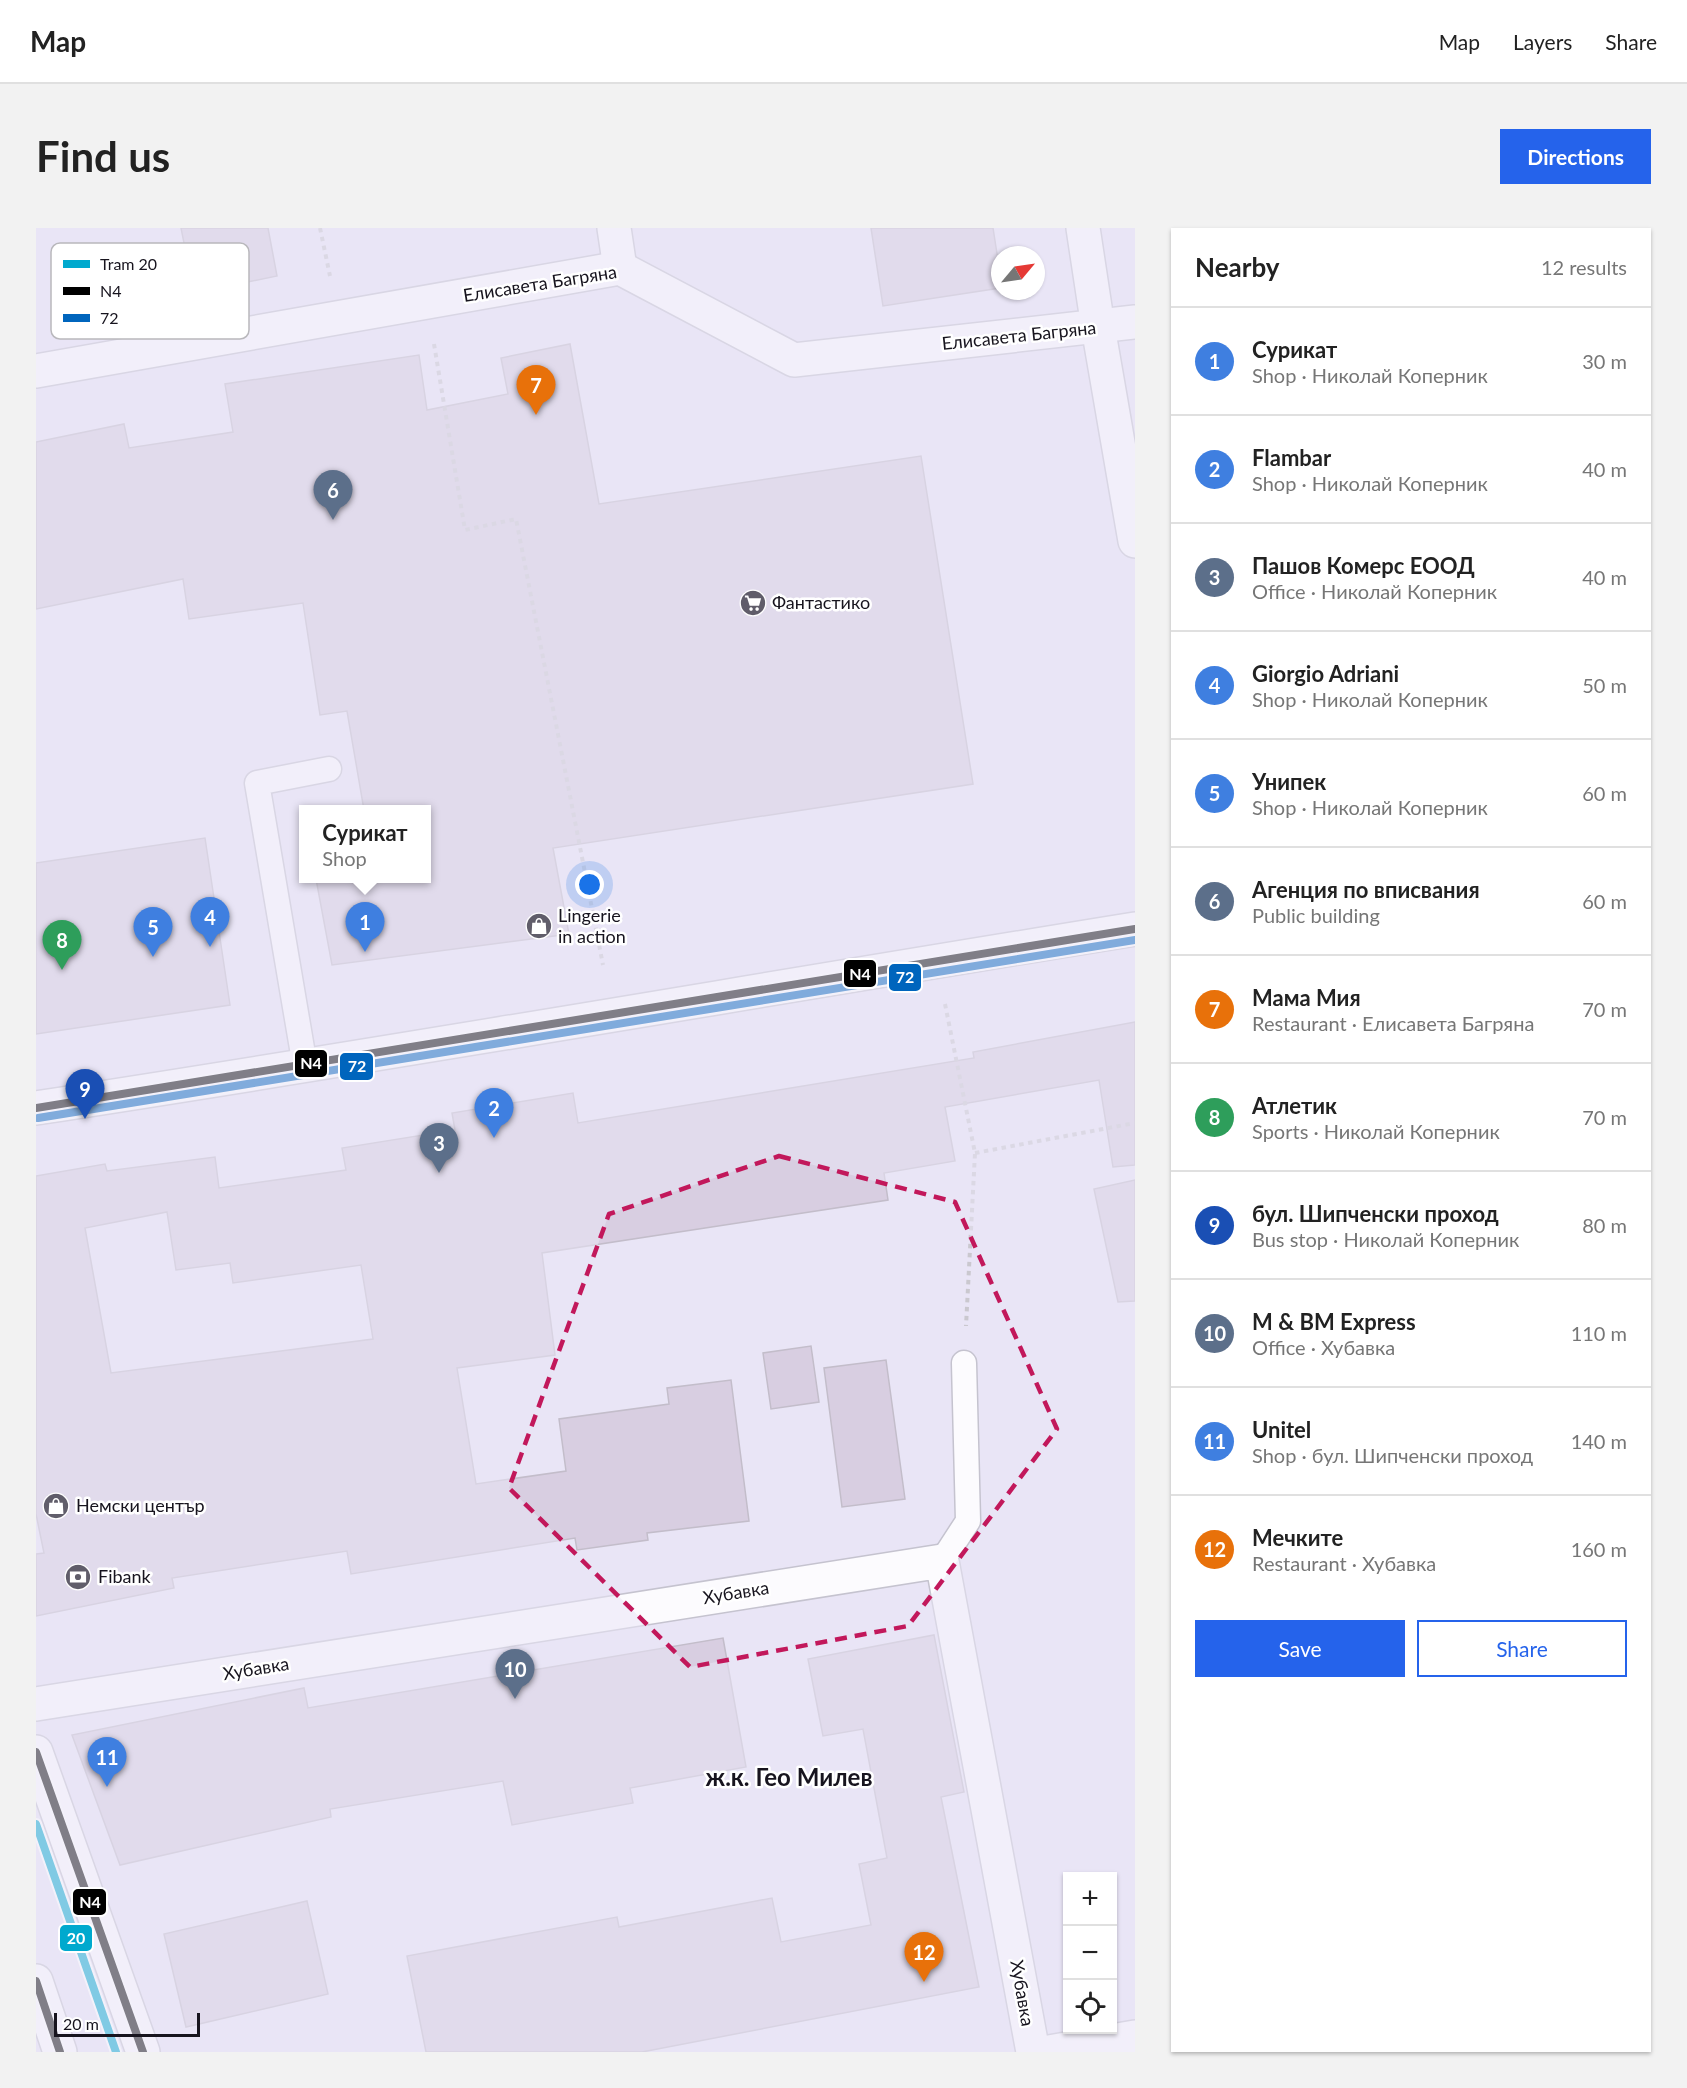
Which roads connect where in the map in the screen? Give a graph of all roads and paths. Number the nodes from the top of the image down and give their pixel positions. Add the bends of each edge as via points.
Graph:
1 (320, 228) edge
2 (614, 228) edge
3 (1083, 228) edge
4 (620, 268) junction
5 (427, 302) junction
6 (340, 317) junction
7 (1135, 322) edge
8 (1098, 327) junction
9 (249, 333) edge
10 (216, 339) edge
11 (36, 371) edge
12 (1135, 541) edge
13 (329, 769) dead end
14 (1135, 929) edge
15 (603, 965) dead end
16 (945, 1002) dead end
17 (305, 1066) junction
18 (36, 1108) edge
19 (1135, 1123) edge
20 (975, 1152) junction
21 (964, 1363) joint
22 (942, 1561) junction
23 (36, 1704) edge
24 (36, 1752) edge
25 (36, 1981) edge
26 (1135, 2037) edge
27 (60, 2052) edge
28 (143, 2052) edge
29 (1033, 2052) edge
30 (1049, 2052) edge

1 - 6 path
2 - 4 street
3 - 8 street
4 - 5 street, Елисавета Багряна
4 - 8 street, Елисавета Багряна via 794,360
5 - 6 street, Елисавета Багряна
5 - 15 path via 465,530 516,519
6 - 9 street, Елисавета Багряна
7 - 8 street, Елисавета Багряна
8 - 12 street
10 - 11 street, Елисавета Багряна
13 - 17 lane via 257,783
14 - 17 street
16 - 20 path
17 - 18 street
19 - 20 path
20 - 21 path
21 - 22 lane via 968,1521
22 - 23 street, Хубавка
22 - 29 street, Хубавка
24 - 28 street
25 - 27 street
26 - 30 street

